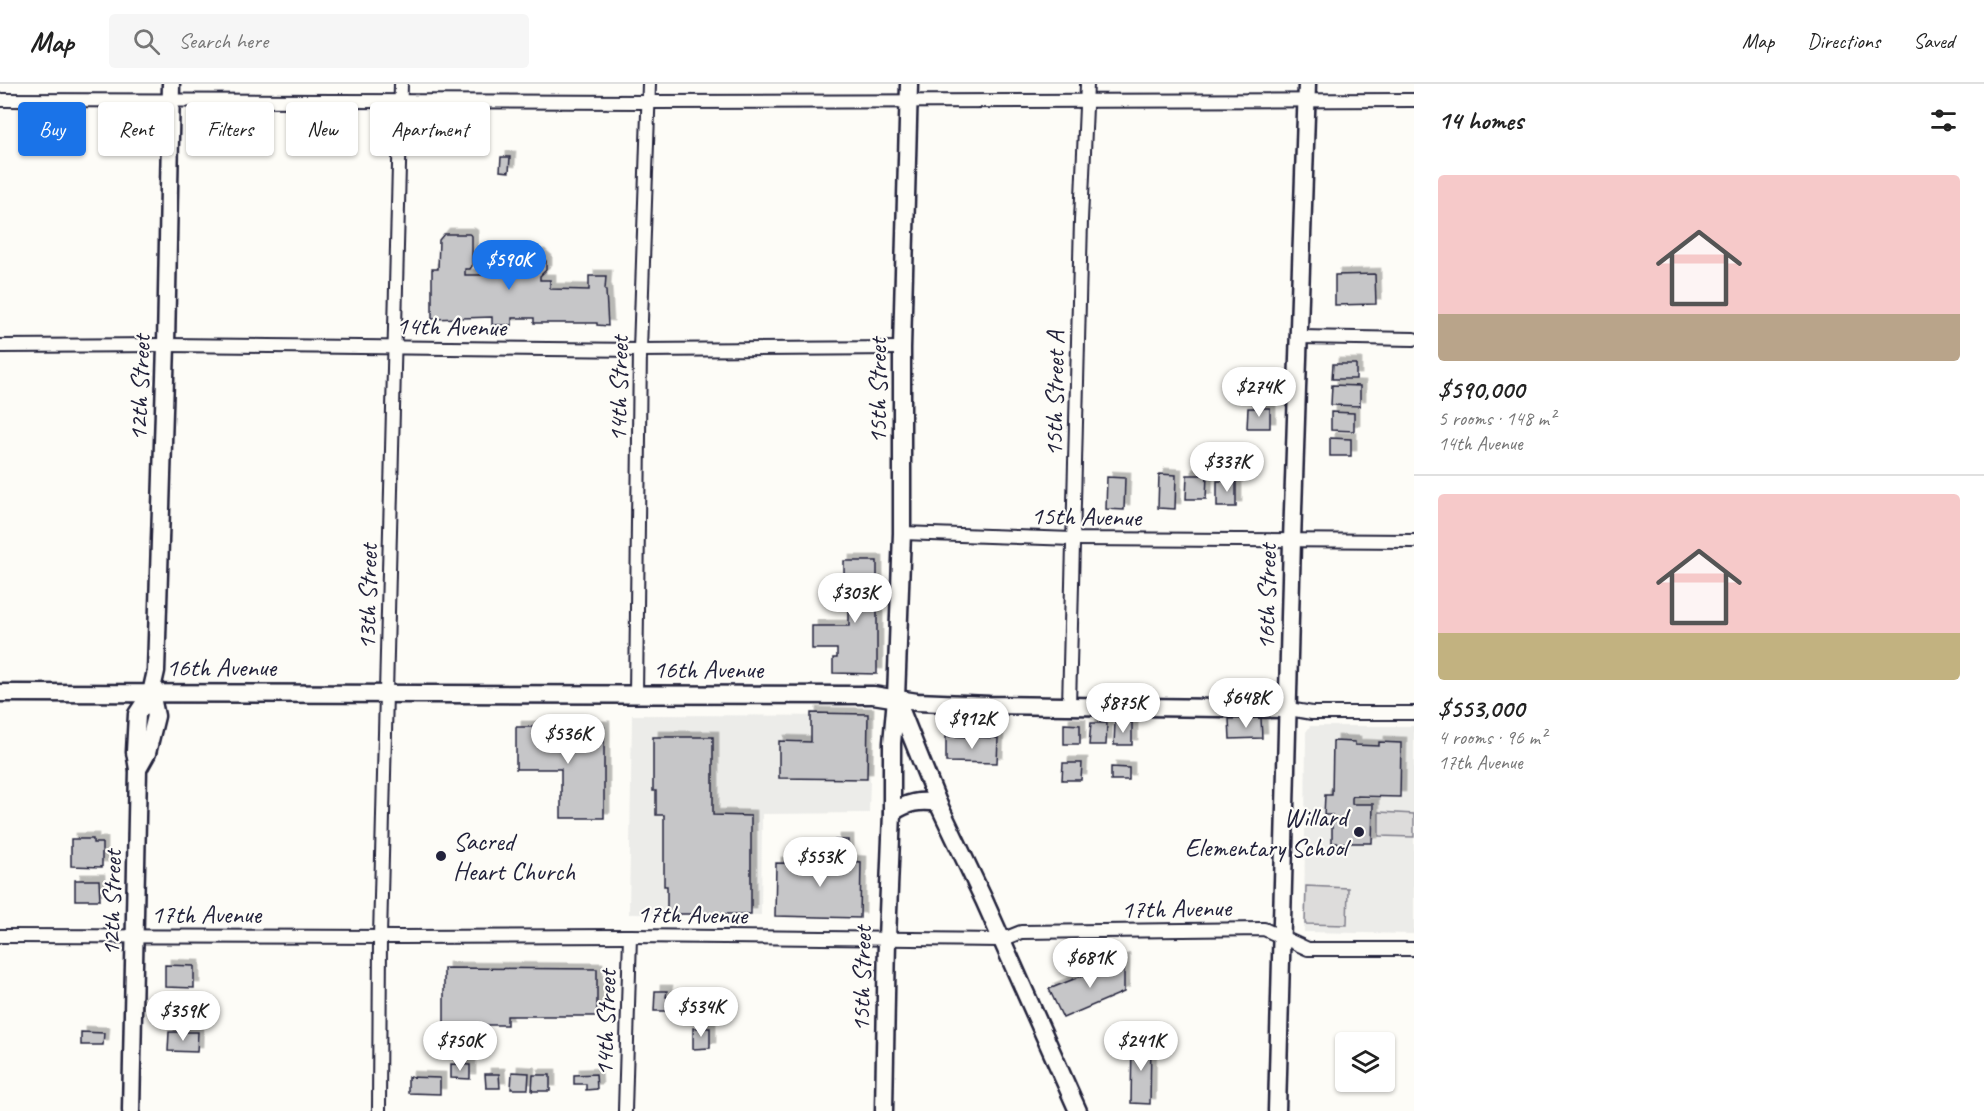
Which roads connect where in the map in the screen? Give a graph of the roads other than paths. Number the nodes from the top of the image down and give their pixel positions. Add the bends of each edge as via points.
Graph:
1 (401, 84) edge
2 (649, 84) edge
3 (1087, 84) edge
4 (171, 92) edge
5 (909, 92) edge
6 (1307, 92) edge
7 (0, 100) edge
8 (1414, 100) edge
9 (401, 101) junction
10 (1087, 101) junction
11 (649, 102) junction
12 (1299, 337) junction
13 (1414, 339) edge
14 (166, 345) junction
15 (0, 346) edge
16 (394, 348) junction
17 (902, 348) junction
18 (640, 351) junction
19 (902, 533) junction
20 (1073, 539) junction
21 (1292, 541) junction
22 (1414, 541) edge
23 (0, 693) edge
24 (151, 693) junction
25 (387, 693) junction
26 (636, 695) junction
27 (896, 698) junction
28 (1069, 705) junction
29 (1289, 709) junction
30 (1414, 713) edge
31 (938, 802) junction
32 (892, 813) junction
33 (0, 936) edge
34 (630, 936) junction
35 (136, 937) junction
36 (380, 938) junction
37 (887, 938) junction
38 (1282, 939) junction
39 (1001, 940) junction
40 (1414, 949) edge
41 (131, 1111) edge
42 (379, 1111) edge
43 (625, 1111) edge
44 (884, 1111) edge
45 (1078, 1111) edge
46 (1277, 1111) edge

1 - 9 street, 13th Street
2 - 11 street, 14th Street
3 - 10 street, 15th Street A
4 - 7 street
4 - 9 street
4 - 14 street, 12th Street
5 - 10 street
5 - 11 street
5 - 17 street, 15th Street
6 - 8 street
6 - 10 street
6 - 12 street, 16th Street
9 - 11 street
9 - 16 street, 13th Street
10 - 20 street, 15th Street A
11 - 18 street, 14th Street
12 - 13 street
12 - 21 street, 16th Street
14 - 15 street, 14th Avenue
14 - 16 street, 14th Avenue
14 - 24 street, 12th Street via 156,671
16 - 18 street, 14th Avenue
16 - 25 street, 13th Street
17 - 18 street, 14th Avenue
17 - 19 street, 15th Street
18 - 26 street, 14th Street
19 - 20 street, 15th Avenue
19 - 27 street, 15th Street
20 - 21 street, 15th Avenue
20 - 28 street, 15th Street A
21 - 22 street, 15th Avenue
21 - 29 street, 16th Street
23 - 24 street, 16th Avenue
24 - 25 street, 16th Avenue
24 - 35 street, 12th Street via 137,714
25 - 26 street, 16th Avenue
25 - 36 street, 13th Street
26 - 27 street, 16th Avenue
27 - 28 street, 16th Avenue via 917,702
27 - 31 street
27 - 32 street, 15th Street
28 - 29 street, 16th Avenue
29 - 30 street, 16th Avenue via 1312,713
29 - 38 street, 16th Street
31 - 32 street via 912,802
31 - 39 street
32 - 37 street, 15th Street
33 - 35 street, 17th Avenue
34 - 36 street, 17th Avenue
34 - 37 street, 17th Avenue
34 - 43 street, 14th Street
35 - 36 street, 17th Avenue
35 - 41 street, 12th Street
36 - 42 street, 13th Street
37 - 39 street, 17th Avenue
37 - 44 street, 15th Street
38 - 39 street, 17th Avenue via 1264,929 1252,929 1021,932
38 - 40 street, 17th Avenue via 1308,949
38 - 46 street, 16th Street
39 - 45 street

